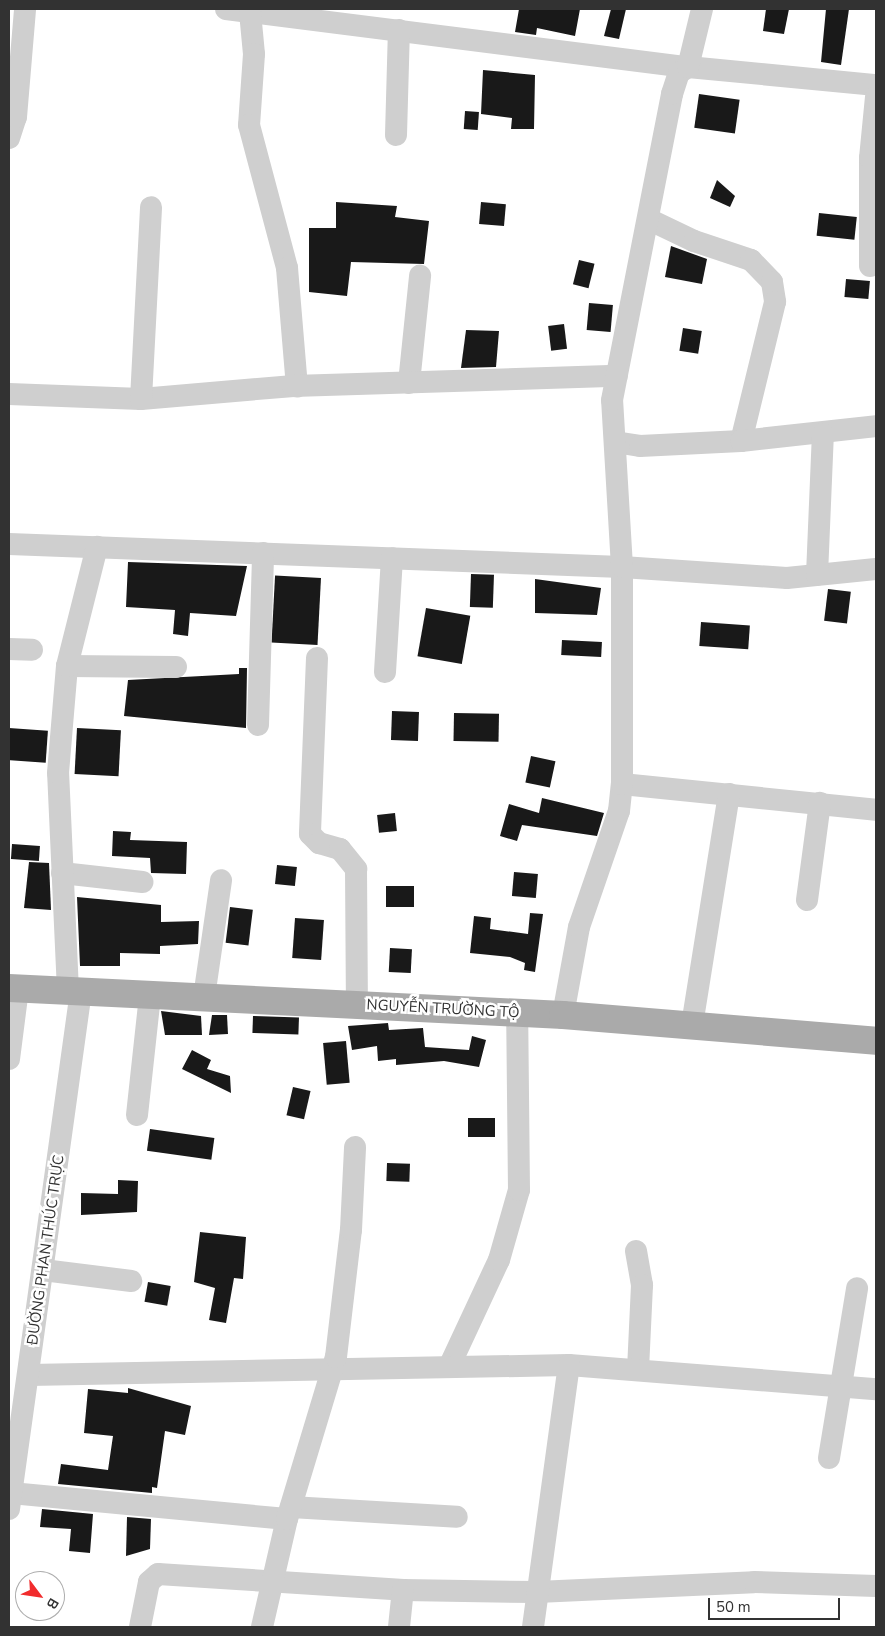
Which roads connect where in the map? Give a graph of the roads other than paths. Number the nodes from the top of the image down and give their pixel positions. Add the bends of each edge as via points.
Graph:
1 (26, 9) edge
2 (226, 9) edge
3 (702, 9) edge
4 (250, 12) junction
5 (337, 16) edge
6 (399, 30) junction
7 (688, 66) junction
8 (876, 85) edge
9 (876, 97) edge
10 (396, 135) dead end
11 (9, 138) edge
12 (151, 207) dead end
13 (648, 219) junction
14 (870, 266) dead end
15 (420, 276) dead end
16 (617, 376) junction
17 (410, 383) junction
18 (298, 386) junction
19 (9, 394) edge
20 (141, 400) junction
21 (876, 426) edge
22 (823, 434) junction
23 (741, 441) junction
24 (615, 442) junction
25 (9, 544) edge
26 (98, 548) junction
27 (263, 554) junction
28 (392, 558) junction
29 (622, 567) junction
30 (876, 568) edge
31 (817, 575) junction
32 (9, 649) edge
33 (32, 650) dead end
34 (317, 658) dead end
35 (67, 666) junction
36 (176, 667) dead end
37 (385, 672) dead end
38 (258, 725) dead end
39 (622, 784) junction
40 (729, 794) junction
41 (820, 803) junction
42 (876, 810) edge
43 (62, 873) junction
44 (221, 880) dead end
45 (142, 882) dead end
46 (807, 900) dead end
47 (13, 988) edge
48 (74, 991) junction
49 (150, 995) junction
50 (204, 997) junction
51 (357, 1005) junction
52 (517, 1012) junction
53 (563, 1014) junction
54 (692, 1025) junction
55 (876, 1041) edge
56 (9, 1059) edge
57 (137, 1115) dead end
58 (355, 1147) dead end
59 (636, 1251) dead end
60 (43, 1270) junction
61 (131, 1281) dead end
62 (857, 1288) dead end
63 (568, 1365) junction
64 (449, 1367) junction
65 (333, 1370) junction
66 (638, 1370) junction
67 (29, 1375) junction
68 (840, 1386) junction
69 (876, 1389) edge
70 (829, 1458) dead end
71 (10, 1501) edge
72 (289, 1513) junction
73 (458, 1516) dead end
74 (273, 1580) junction
75 (876, 1586) edge
76 (403, 1590) junction
77 (537, 1592) junction
78 (140, 1627) edge
79 (262, 1627) edge
80 (399, 1627) edge
81 (532, 1627) edge

1 - 11 street via 16,116
2 - 4 street
3 - 7 street
4 - 5 street
4 - 18 street via 254,54 250,125 287,268
5 - 6 street
6 - 7 street
6 - 10 street
7 - 8 street
7 - 13 street via 679,73 672,94
9 - 14 street via 870,167
12 - 20 street
13 - 16 street
13 - 23 street via 694,241 751,260 772,282 775,302
15 - 17 street
16 - 17 street
16 - 24 street via 612,400
17 - 18 street
18 - 20 street
19 - 20 street
21 - 22 street
22 - 23 street
22 - 31 street
23 - 24 street via 640,446
24 - 29 street
25 - 26 street
26 - 27 street
26 - 35 street, ĐƯỜNG PHAN THÚC TRỰC
27 - 28 street
27 - 38 street
28 - 29 street
28 - 37 street
29 - 31 street via 787,578
29 - 39 street
30 - 31 street
32 - 33 street
34 - 51 street via 310,834 319,843 340,849 356,869
35 - 36 street
35 - 43 street, ĐƯỜNG PHAN THÚC TRỰC via 58,773
39 - 40 street
39 - 53 street via 619,811 579,927
40 - 41 street
40 - 54 street
41 - 42 street
41 - 46 street
43 - 45 street
43 - 48 street, ĐƯỜNG PHAN THÚC TRỰC
44 - 50 street
47 - 48 main road, NGUYỄN TRƯỜNG TỘ
47 - 56 street
48 - 49 main road, NGUYỄN TRƯỜNG TỘ
48 - 60 street, ĐƯỜNG PHAN THÚC TRỰC
49 - 50 main road, NGUYỄN TRƯỜNG TỘ
49 - 57 street
50 - 51 main road, NGUYỄN TRƯỜNG TỘ
51 - 52 main road, NGUYỄN TRƯỜNG TỘ
52 - 53 main road, NGUYỄN TRƯỜNG TỘ
52 - 64 street via 518,1190 499,1260
53 - 54 main road, NGUYỄN TRƯỜNG TỘ
54 - 55 main road, NGUYỄN TRƯỜNG TỘ
58 - 65 street via 351,1230
59 - 66 street via 642,1285
60 - 61 street
60 - 67 street, ĐƯỜNG PHAN THÚC TRỰC
62 - 68 street
63 - 64 street
63 - 66 street
63 - 77 street
64 - 65 street
65 - 67 street
65 - 72 street
66 - 68 street
67 - 71 street, ĐƯỜNG PHAN THÚC TRỰC
68 - 69 street
68 - 70 street
71 - 72 street
72 - 73 street
72 - 74 street
74 - 76 street
74 - 78 street via 158,1574 149,1582
74 - 79 street
75 - 77 street via 754,1582
76 - 77 street
76 - 80 street
77 - 81 street

